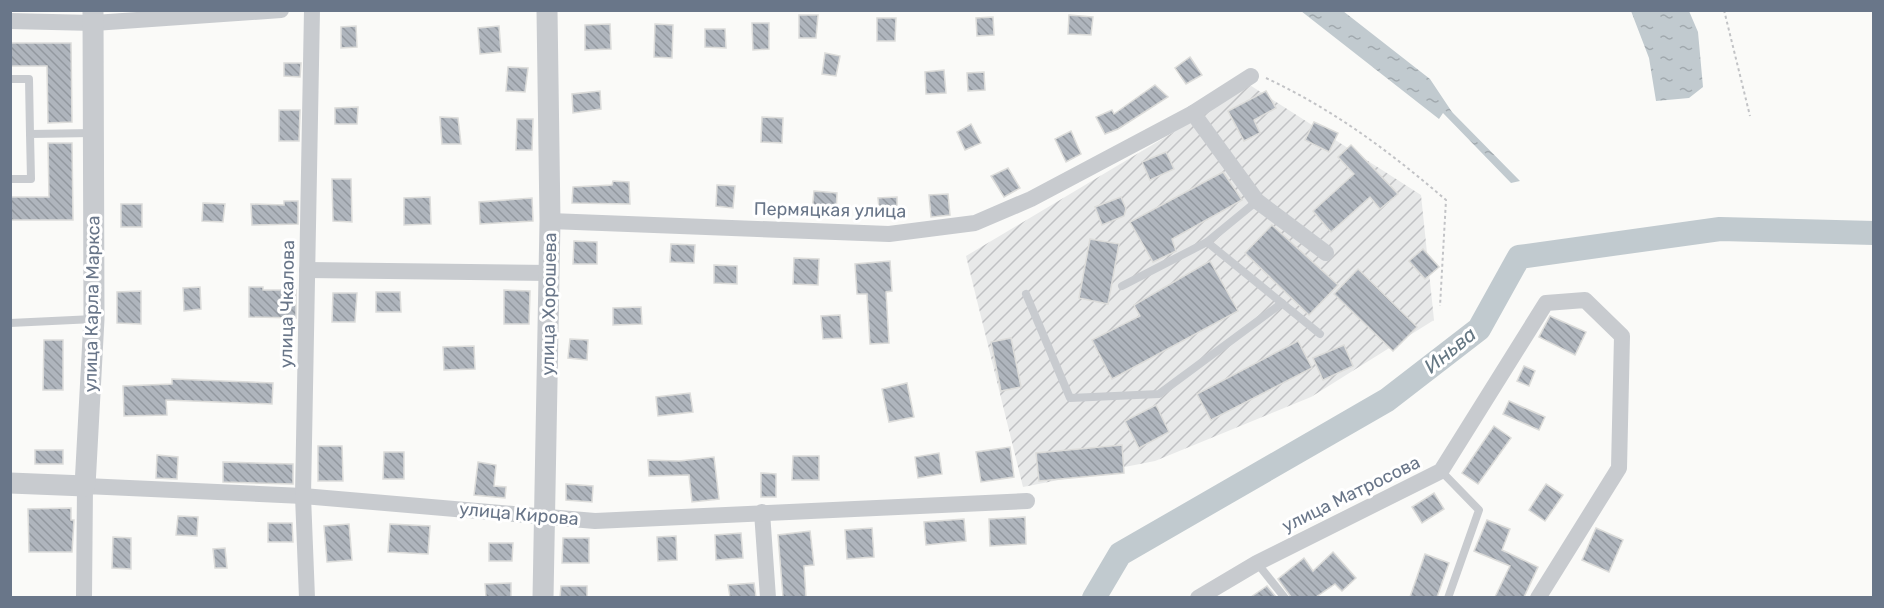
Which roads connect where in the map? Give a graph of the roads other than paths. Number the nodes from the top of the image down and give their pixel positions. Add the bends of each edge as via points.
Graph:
1 (281, 10) edge
2 (312, 10) edge
3 (547, 10) edge
4 (94, 17) edge
5 (10, 21) edge
6 (1251, 76) road end
7 (10, 79) edge
8 (1193, 113) junction
9 (93, 133) junction
10 (30, 134) junction
11 (10, 180) edge
12 (1257, 201) junction
13 (550, 221) junction
14 (1207, 242) junction
15 (1326, 253) dead end
16 (307, 270) junction
17 (550, 273) junction
18 (1122, 286) dead end
19 (1026, 294) dead end
20 (1282, 303) junction
21 (94, 319) junction
22 (10, 323) edge
23 (1320, 334) dead end
24 (1441, 471) junction
25 (10, 483) edge
26 (85, 486) junction
27 (303, 496) junction
28 (1027, 501) dead end
29 (762, 512) junction
30 (545, 515) junction
31 (1257, 562) junction
32 (84, 597) edge
33 (307, 597) edge
34 (543, 597) edge
35 (768, 597) edge
36 (1198, 597) edge
37 (1285, 597) edge
38 (1448, 597) edge
39 (1538, 597) edge

1 - 4 street
2 - 16 street, улица Чкалова
3 - 13 street, улица Хорошева
4 - 5 street
4 - 9 street, улица Карла Маркса
6 - 8 street, Пермяцкая улица
7 - 10 lane via 29,79
8 - 12 street
8 - 13 street, Пермяцкая улица via 1031,200 975,223 889,234
9 - 10 lane
9 - 21 street, улица Карла Маркса
10 - 11 lane via 31,179
12 - 14 lane
12 - 15 street
13 - 17 street, улица Хорошева
14 - 18 lane
14 - 20 lane
16 - 17 street
16 - 27 street, улица Чкалова
17 - 30 street, улица Хорошева
19 - 20 lane via 1070,398 1159,394
20 - 23 lane
21 - 22 lane
21 - 26 street, улица Карла Маркса
24 - 31 street, улица Матросова
24 - 38 lane via 1479,510
24 - 39 street, улица Матросова via 1546,303 1585,300 1622,336 1619,468
25 - 26 street, улица Кирова
26 - 27 street, улица Кирова
26 - 32 street, улица Карла Маркса
27 - 30 street, улица Кирова
27 - 33 street, улица Чкалова
28 - 29 street, улица Кирова
29 - 30 street, улица Кирова via 596,521
29 - 35 street
30 - 34 street, улица Хорошева
31 - 36 street, улица Матросова
31 - 37 lane

